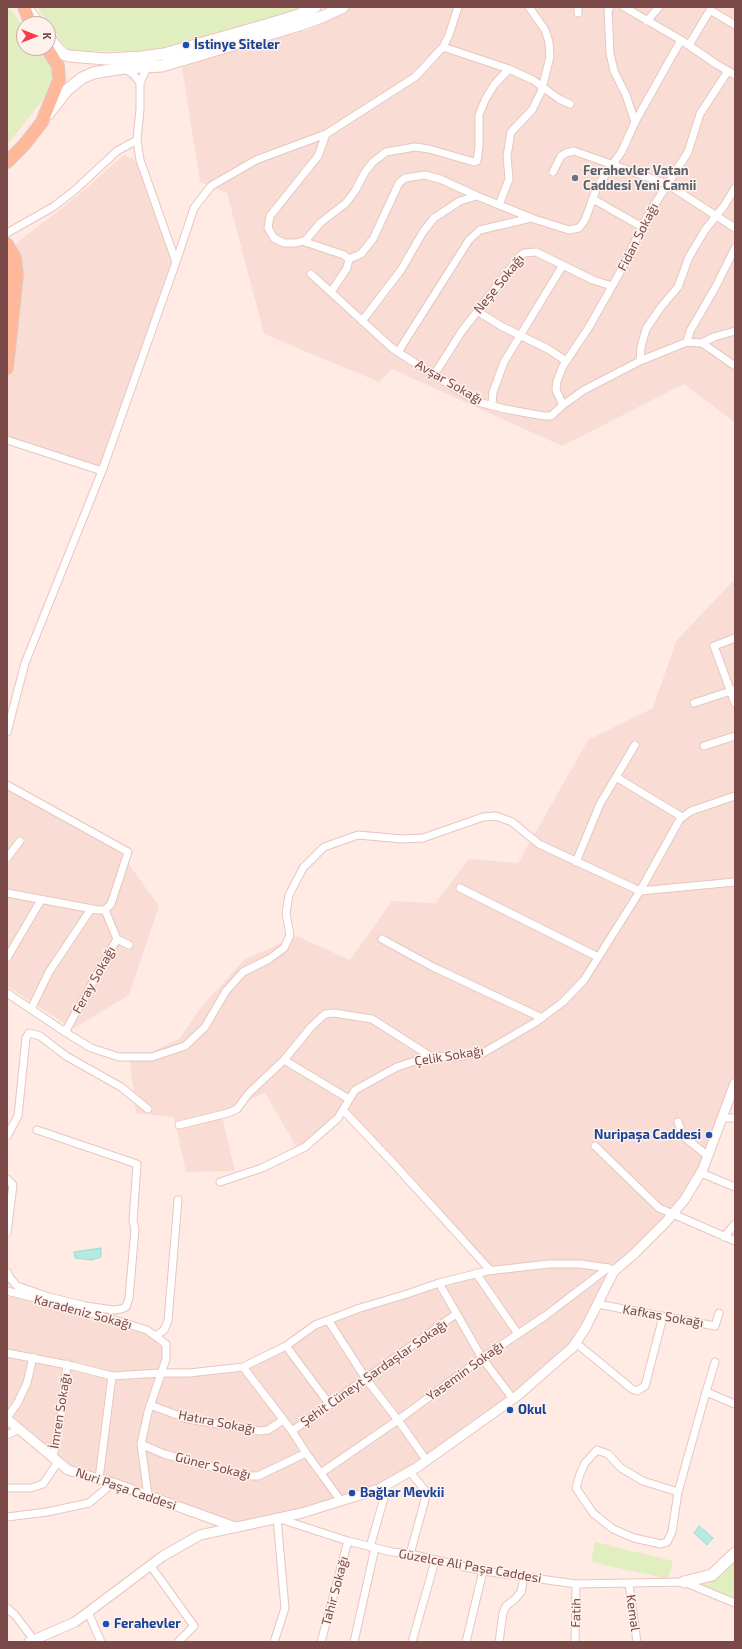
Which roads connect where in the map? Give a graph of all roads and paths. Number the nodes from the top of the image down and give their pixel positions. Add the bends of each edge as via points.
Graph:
1 (24, 7) edge
2 (315, 7) edge
3 (343, 7) edge
4 (458, 7) edge
5 (529, 7) edge
6 (610, 7) edge
7 (624, 7) edge
8 (659, 7) edge
9 (707, 9) edge
10 (32, 16) edge
11 (647, 21) junction
12 (735, 25) edge
13 (681, 40) junction
14 (689, 45) junction
15 (56, 46) edge
16 (443, 47) junction
17 (52, 56) edge
18 (147, 67) junction
19 (124, 68) junction
20 (509, 69) junction
21 (732, 73) edge
22 (140, 83) junction
23 (543, 86) junction
24 (570, 104) dead end
25 (42, 122) junction
26 (635, 122) junction
27 (326, 134) junction
28 (136, 140) junction
29 (24, 145) junction
30 (7, 156) edge
31 (7, 162) edge
32 (612, 165) junction
33 (553, 172) dead end
34 (666, 184) junction
35 (735, 188) edge
36 (477, 196) junction
37 (593, 199) junction
38 (499, 205) junction
39 (716, 215) junction
40 (531, 218) junction
41 (642, 227) junction
42 (735, 228) edge
43 (7, 234) edge
44 (302, 241) junction
45 (7, 244) edge
46 (735, 248) edge
47 (349, 259) junction
48 (176, 262) junction
49 (563, 265) junction
50 (7, 266) edge
51 (311, 274) dead end
52 (612, 286) junction
53 (7, 291) edge
54 (331, 292) junction
55 (477, 311) junction
56 (362, 321) junction
57 (735, 331) edge
58 (521, 336) junction
59 (687, 342) junction
60 (702, 343) junction
61 (398, 352) junction
62 (566, 361) junction
63 (640, 361) junction
64 (735, 366) edge
65 (7, 368) edge
66 (434, 375) junction
67 (563, 405) junction
68 (492, 406) junction
69 (7, 440) edge
70 (102, 471) junction
71 (735, 638) edge
72 (733, 690) edge
73 (694, 703) dead end
74 (735, 703) edge
75 (7, 732) edge
76 (735, 736) edge
77 (635, 745) dead end
78 (704, 746) dead end
79 (616, 777) junction
80 (7, 785) edge
81 (735, 796) edge
82 (682, 817) junction
83 (20, 841) dead end
84 (7, 858) edge
85 (576, 862) junction
86 (735, 882) edge
87 (460, 888) dead end
88 (640, 891) junction
89 (7, 893) edge
90 (41, 900) junction
91 (92, 909) junction
92 (105, 910) junction
93 (117, 939) junction
94 (382, 939) dead end
95 (129, 945) dead end
96 (598, 957) junction
97 (7, 958) edge
98 (7, 993) edge
99 (31, 1009) junction
100 (542, 1018) junction
101 (65, 1032) junction
102 (430, 1056) junction
103 (284, 1060) junction
104 (735, 1083) edge
105 (349, 1098) junction
106 (148, 1109) dead end
107 (343, 1110) junction
108 (722, 1118) junction
109 (735, 1118) edge
110 (678, 1122) dead end
111 (179, 1125) dead end
112 (9, 1128) edge
113 (37, 1130) dead end
114 (7, 1136) edge
115 (595, 1146) dead end
116 (708, 1156) junction
117 (701, 1172) junction
118 (7, 1179) edge
119 (220, 1182) dead end
120 (735, 1186) edge
121 (178, 1200) dead end
122 (672, 1214) junction
123 (735, 1224) edge
124 (7, 1233) edge
125 (724, 1236) junction
126 (735, 1241) edge
127 (490, 1270) junction
128 (611, 1270) junction
129 (7, 1272) edge
130 (476, 1273) junction
131 (439, 1283) junction
132 (7, 1291) edge
133 (597, 1304) junction
134 (719, 1313) dead end
135 (456, 1314) junction
136 (663, 1317) junction
137 (328, 1320) junction
138 (518, 1334) junction
139 (156, 1336) junction
140 (576, 1343) junction
141 (286, 1346) junction
142 (7, 1353) edge
143 (33, 1357) junction
144 (482, 1358) junction
145 (715, 1362) dead end
146 (67, 1364) junction
147 (243, 1367) junction
148 (161, 1373) junction
149 (112, 1376) junction
150 (366, 1379) junction
151 (706, 1392) junction
152 (513, 1399) junction
153 (735, 1404) edge
154 (150, 1405) junction
155 (330, 1405) junction
156 (7, 1418) edge
157 (283, 1420) junction
158 (398, 1420) junction
159 (19, 1429) junction
160 (292, 1431) junction
161 (7, 1435) edge
162 (141, 1444) junction
163 (306, 1453) junction
164 (56, 1460) junction
165 (427, 1461) junction
166 (410, 1472) junction
167 (321, 1473) junction
168 (99, 1479) junction
169 (113, 1483) junction
170 (388, 1484) junction
171 (7, 1488) edge
172 (678, 1492) junction
173 (148, 1496) junction
174 (341, 1501) junction
175 (7, 1517) edge
176 (277, 1518) junction
177 (236, 1527) junction
178 (348, 1541) junction
179 (372, 1547) junction
180 (735, 1553) edge
181 (410, 1554) junction
182 (435, 1561) junction
183 (150, 1565) junction
184 (483, 1571) junction
185 (524, 1577) junction
186 (684, 1582) junction
187 (576, 1584) junction
188 (629, 1584) junction
189 (735, 1603) edge
190 (7, 1608) edge
191 (88, 1612) junction
192 (31, 1641) edge
193 (101, 1642) edge
194 (178, 1642) edge
195 (274, 1642) edge
196 (321, 1642) edge
197 (354, 1642) edge
198 (412, 1642) edge
199 (466, 1642) edge
200 (499, 1642) edge
201 (575, 1642) edge
202 (637, 1642) edge

1 - 10 main road
2 - 15 main road via 289,18 164,54 106,59 69,56
3 - 18 main road via 300,25 162,66
4 - 16 street via 450,35
5 - 23 street via 545,30 549,42 550,57
6 - 26 street via 610,53 614,71
7 - 11 street
8 - 11 street
9 - 12 street
9 - 14 street
11 - 13 street
13 - 14 street
13 - 26 street
14 - 21 street
16 - 20 street
16 - 27 street via 415,76
17 - 25 main road via 58,66 59,80
18 - 19 main road
18 - 22 street
19 - 22 street
19 - 25 main road via 93,73 82,78 67,90
20 - 23 street
20 - 44 street via 484,100 479,114 477,161 415,147 386,152 372,162 364,172 346,203
21 - 34 street, Fidan Sokağı via 700,114 688,152
22 - 28 street
23 - 24 street
23 - 38 street via 532,110 511,132 507,156 509,179
25 - 29 main road
26 - 32 street
27 - 44 street via 318,156 270,216 268,228 274,238 284,243
27 - 48 street via 256,160 211,186 194,208
28 - 43 street via 117,151 54,207
28 - 48 street via 140,160
29 - 30 main road
29 - 31 main road
32 - 33 street via 574,151 561,156
32 - 34 street
32 - 37 street via 597,187
34 - 39 street
34 - 41 street, Fidan Sokağı
35 - 39 street
36 - 38 street
36 - 47 street via 425,175 405,178 399,183 374,239 361,254
36 - 56 street via 460,201 434,218 401,270
37 - 40 street via 579,228 569,230
37 - 41 street
38 - 40 street
39 - 42 street
39 - 63 street via 689,257 678,287 660,307 646,329
40 - 61 street via 480,230 469,240
41 - 52 street, Fidan Sokağı
44 - 47 street
45 - 65 main road via 15,258 16,280
46 - 59 street via 690,330
47 - 54 street via 347,268
48 - 70 street
49 - 52 street, Neşe Sokağı
49 - 55 street, Neşe Sokağı via 536,252 524,253
49 - 58 street
50 - 53 main road
51 - 54 street, Avşar Sokağı
52 - 62 street, Fidan Sokağı
54 - 56 street, Avşar Sokağı
55 - 58 street
55 - 66 street, Neşe Sokağı
56 - 61 street, Avşar Sokağı
57 - 60 street
58 - 62 street
58 - 68 street via 498,375 492,392
59 - 60 street, Avşar Sokağı
59 - 63 street, Avşar Sokağı
60 - 64 street
61 - 66 street, Avşar Sokağı
62 - 67 street, Fidan Sokağı via 556,390
63 - 67 street, Avşar Sokağı via 584,390
66 - 68 street, Avşar Sokağı via 478,402
67 - 68 street, Avşar Sokağı via 551,416
69 - 70 street
70 - 75 street via 25,663
71 - 72 street via 714,646
72 - 73 street
72 - 74 street
76 - 78 street
77 - 79 street
79 - 82 street
79 - 85 street via 600,804
80 - 92 street via 128,852 111,904
81 - 82 street via 691,810
82 - 88 street, Çelik Sokağı
83 - 84 street
85 - 88 street
85 - 101 street via 539,844 512,822 496,816 483,817 423,838 358,835 324,847 303,868 289,895 286,913 290,934 284,948 243,972 226,991 206,1027 185,1046 152,1057 119,1057 92,1048
86 - 88 street
87 - 96 street
88 - 96 street, Çelik Sokağı
89 - 90 street
90 - 91 street
90 - 97 street
91 - 92 street
91 - 99 street via 49,972
92 - 93 street
93 - 95 street, Feray Sokağı
93 - 101 street, Feray Sokağı
94 - 100 street via 432,967
96 - 100 street, Çelik Sokağı via 584,980 563,1002
98 - 99 street
99 - 101 street
100 - 102 street, Çelik Sokağı via 483,1053 454,1057
102 - 103 street via 372,1019 334,1012 325,1014 310,1027
102 - 105 street, Çelik Sokağı via 397,1067 355,1090
103 - 105 street
103 - 111 street via 249,1093 237,1109
104 - 108 street
105 - 107 street, Çelik Sokağı
106 - 112 street via 121,1087 66,1056 40,1036 29,1033 26,1038 18,1116
107 - 119 street, Çelik Sokağı via 338,1118 304,1147 262,1168
107 - 127 street via 396,1164
108 - 109 street
108 - 116 street
110 - 116 street via 682,1136
112 - 114 street
113 - 129 street via 137,1164 129,1298 126,1306 113,1310 78,1304 17,1286
115 - 122 street via 659,1208
116 - 117 street
117 - 120 street
117 - 122 street via 685,1199
118 - 124 street via 13,1185
121 - 139 street via 168,1321 164,1330
122 - 125 street
122 - 128 street via 633,1255
123 - 125 street
125 - 126 street
127 - 128 street via 549,1264 580,1264
127 - 130 street
128 - 133 street
128 - 138 street, Yasemin Sokağı
130 - 131 street
130 - 138 street
131 - 135 street
131 - 137 street
132 - 139 street, Karadeniz Sokağı via 76,1308 147,1330
133 - 136 street, Kafkas Sokağı
133 - 140 street
134 - 136 street, Kafkas Sokağı via 715,1326
135 - 144 street
135 - 150 street, Şehit Cüneyt Sardaşlar Sokağı
136 - 140 street via 644,1386 637,1391
137 - 141 street via 315,1325
137 - 150 street
138 - 144 street, Yasemin Sokağı
139 - 148 street via 166,1344 166,1360
140 - 152 street
141 - 147 street
141 - 155 street
142 - 143 street
143 - 146 street
143 - 156 street via 27,1383
144 - 152 street
144 - 158 street, Yasemin Sokağı
145 - 151 street
146 - 149 street
146 - 164 street, İmren Sokağı
147 - 148 street via 189,1373
147 - 157 street
148 - 149 street
148 - 154 street
149 - 168 street
150 - 155 street, Şehit Cüneyt Sardaşlar Sokağı
150 - 158 street
151 - 153 street
151 - 172 street
152 - 165 street
154 - 157 street, Hatıra Sokağı via 188,1419 260,1431 268,1430
154 - 162 street
155 - 160 street, Şehit Cüneyt Sardaşlar Sokağı
156 - 159 street, Nuri Paşa Caddesi
157 - 160 street
158 - 165 street
158 - 167 street, Yasemin Sokağı
159 - 161 street
159 - 164 street, Nuri Paşa Caddesi
160 - 163 street
162 - 163 street, Güner Sokağı via 164,1454 245,1476 258,1476
162 - 173 street
163 - 167 street
164 - 168 street, Nuri Paşa Caddesi via 68,1470
164 - 171 street via 43,1484 31,1488
165 - 166 street
166 - 170 street
166 - 181 street via 424,1489 426,1496
167 - 174 street
168 - 169 street, Nuri Paşa Caddesi
169 - 173 street, Nuri Paşa Caddesi
169 - 175 street via 89,1503
170 - 174 street
170 - 179 street
172 - 172 street via 643,1481 622,1468 608,1454 597,1450 585,1463 576,1488 593,1513 613,1529 634,1538 661,1544 667,1542 672,1532
173 - 177 street, Nuri Paşa Caddesi
174 - 176 street
176 - 177 street
176 - 178 street, Güzelce Ali Paşa Caddesi
176 - 195 street via 285,1608
177 - 183 street via 200,1535
178 - 179 street, Güzelce Ali Paşa Caddesi
178 - 196 street, Tahir Sokağı
179 - 181 street, Güzelce Ali Paşa Caddesi
179 - 197 street
180 - 186 main road via 712,1575
181 - 182 street, Güzelce Ali Paşa Caddesi
182 - 184 street, Güzelce Ali Paşa Caddesi
182 - 198 street
183 - 191 street
183 - 194 street via 194,1626
184 - 185 street, Güzelce Ali Paşa Caddesi
184 - 199 street
185 - 187 street, Güzelce Ali Paşa Caddesi
185 - 200 street via 521,1592 506,1606 503,1613
186 - 188 street, Güzelce Ali Paşa Caddesi
186 - 189 street, Güzelce Ali Paşa Caddesi
187 - 188 street, Güzelce Ali Paşa Caddesi
187 - 201 street, Fatih
188 - 202 street, Kemal
190 - 192 street via 15,1615
191 - 192 street via 75,1622
191 - 193 street

